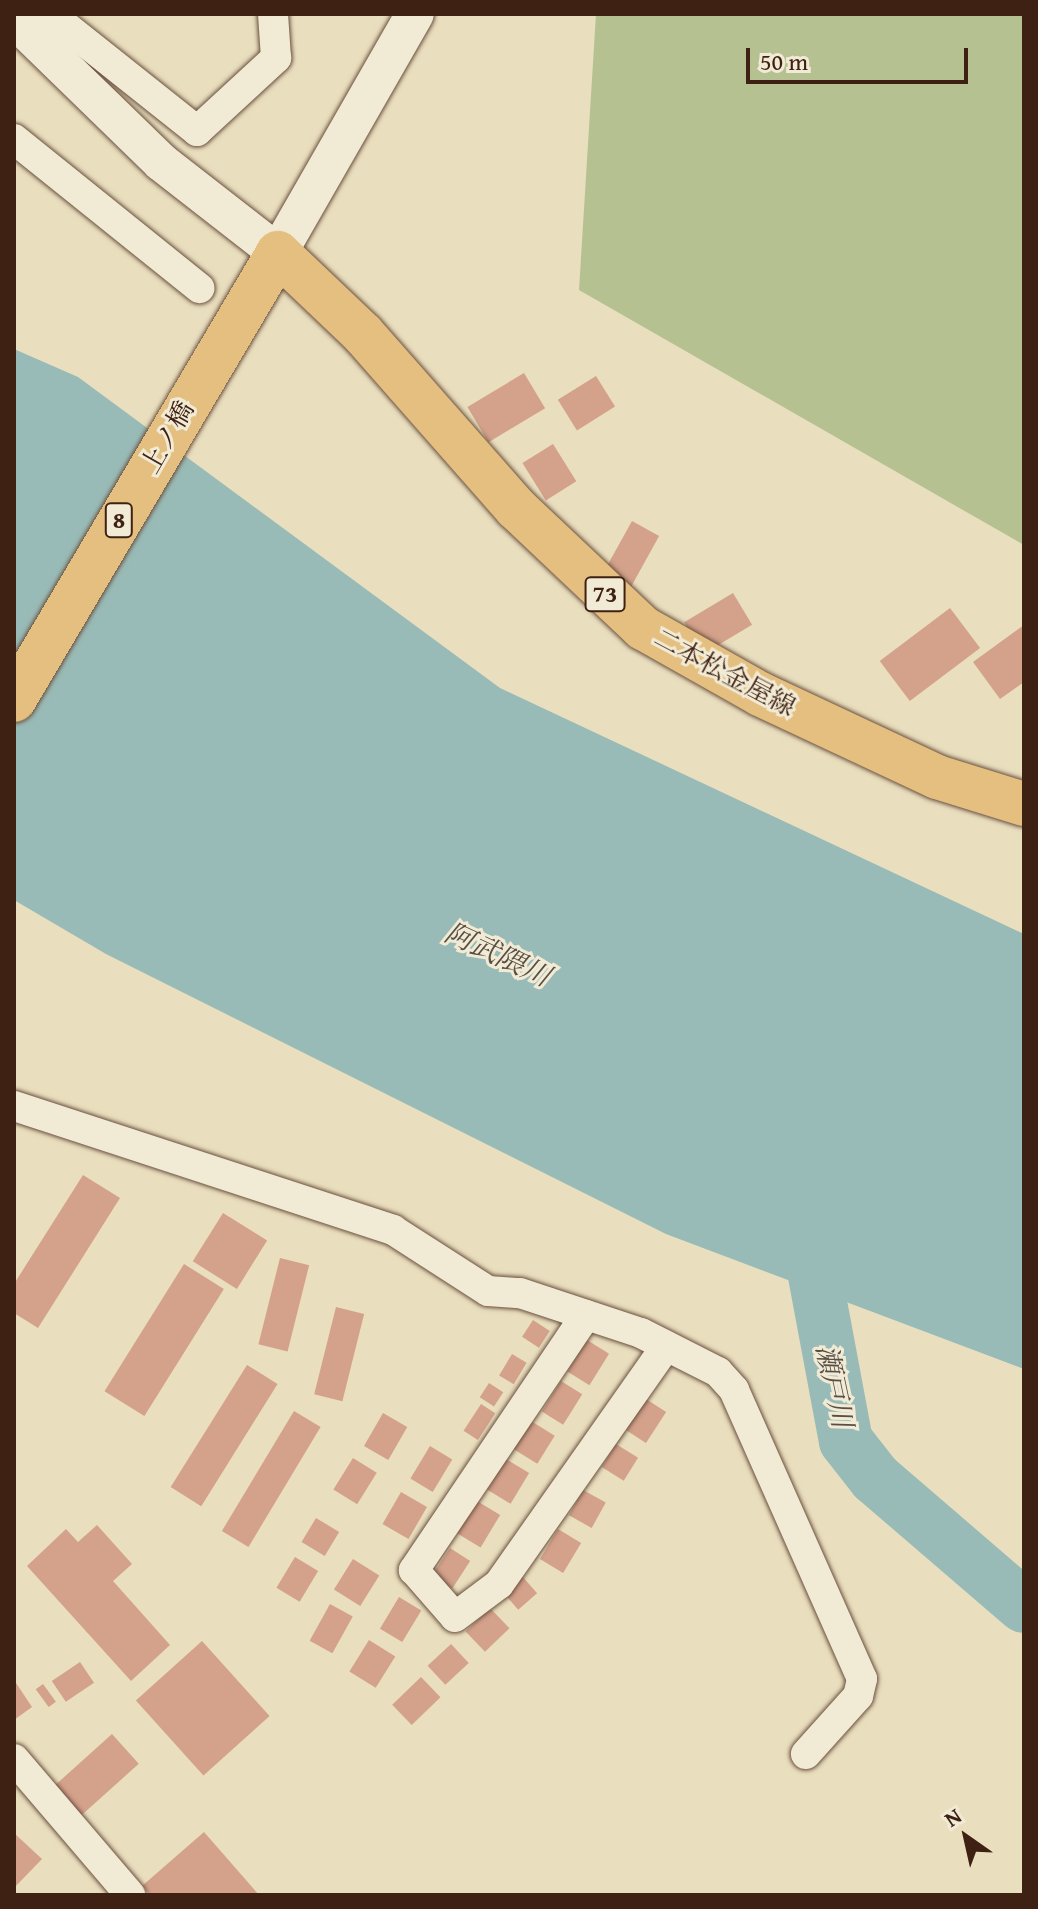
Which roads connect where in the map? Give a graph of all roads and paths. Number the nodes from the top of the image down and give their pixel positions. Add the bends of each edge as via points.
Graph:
1 (50, 14) edge
2 (273, 14) edge
3 (415, 14) edge
4 (14, 19) edge
5 (14, 139) edge
6 (278, 253) junction
7 (199, 288) dead end
8 (14, 700) edge
9 (1024, 804) edge
10 (14, 1106) edge
11 (586, 1315) junction
12 (666, 1346) junction
13 (806, 1754) dead end
14 (18, 1774) edge
15 (130, 1895) edge

1 - 2 street via 197,131 276,58
3 - 6 street
4 - 6 street via 161,162
5 - 7 street
6 - 8 main road, 上ノ橋 / 8
6 - 9 main road, 二本松金屋線 / 73 via 363,334 516,508 643,628 760,694 937,777
10 - 11 street via 393,1230 488,1291
11 - 12 street
11 - 12 street via 414,1570 455,1617 499,1584
12 - 13 street via 718,1372 734,1390 862,1679 858,1696
14 - 15 street

